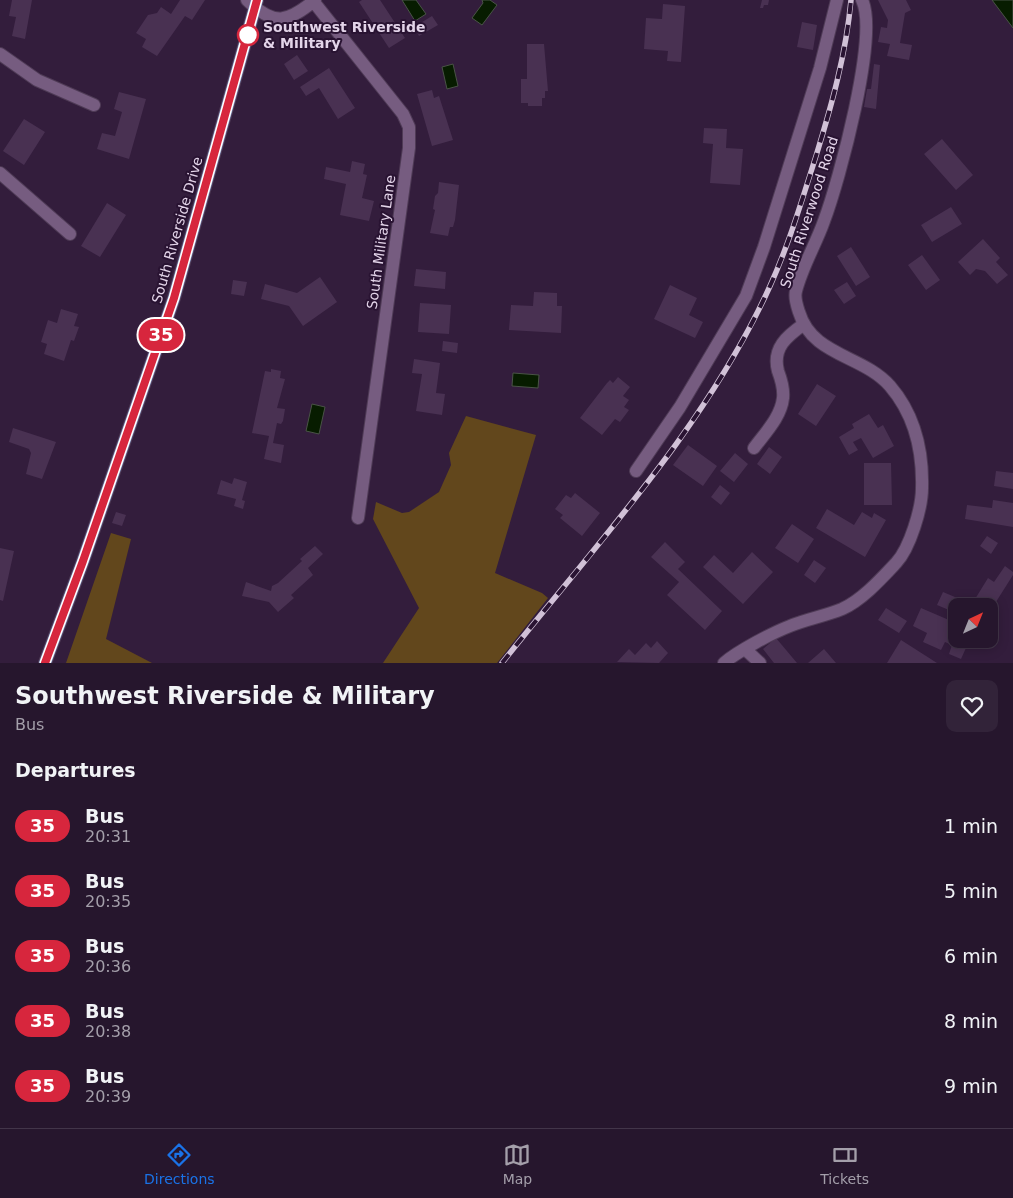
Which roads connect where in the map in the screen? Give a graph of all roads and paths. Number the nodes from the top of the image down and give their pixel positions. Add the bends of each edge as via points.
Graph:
1 (837, 0) edge
2 (862, 0) edge
3 (314, 1) edge
4 (253, 3) edge
5 (0, 54) edge
6 (94, 104) dead end
7 (0, 173) edge
8 (70, 234) dead end
9 (804, 324) junction
10 (754, 448) dead end
11 (636, 471) dead end
12 (358, 518) dead end
13 (746, 650) junction
14 (45, 663) edge
15 (724, 663) edge
16 (760, 663) edge

1 - 11 street via 820,68 746,296 680,407
2 - 9 street, South Riverwood Road via 868,20 852,127 825,220 795,293
3 - 4 street via 286,19 270,16
3 - 12 street, South Military Lane via 390,95 409,127 409,148
4 - 14 main road, South Riverside Drive via 174,298
5 - 6 street via 37,80
7 - 8 street
9 - 10 street via 786,337 778,350 776,360 783,399 778,415
9 - 13 street, South Riverwood Road via 816,341 869,368 900,399 914,425 919,445 922,499 912,532 898,560 872,587 843,608 789,626
13 - 15 street, South Riverwood Road
13 - 16 street

